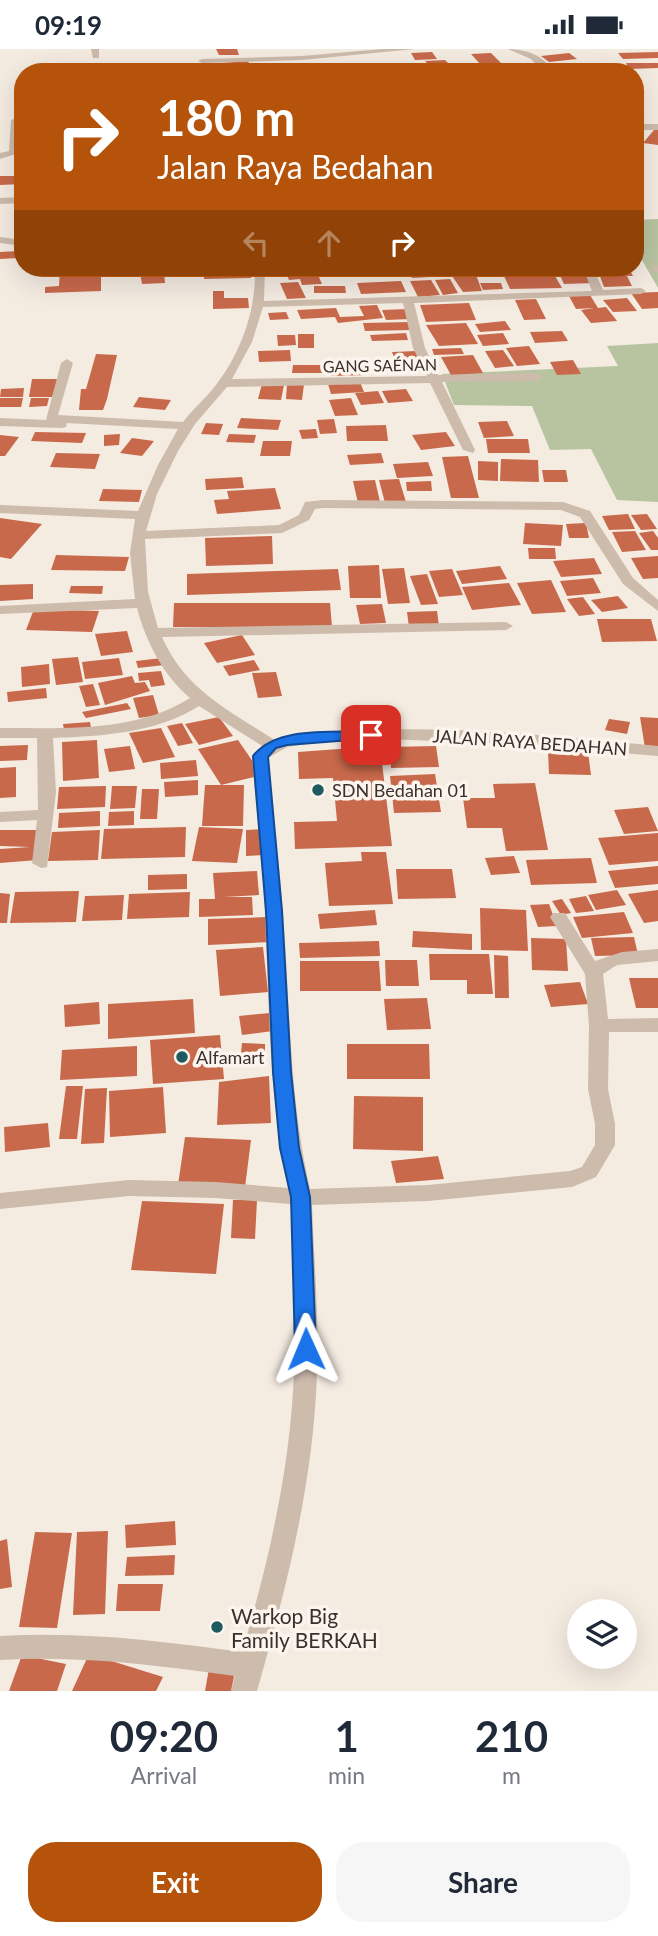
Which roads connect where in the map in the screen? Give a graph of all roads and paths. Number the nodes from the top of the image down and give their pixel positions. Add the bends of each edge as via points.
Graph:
1 (198, 49) edge
2 (411, 49) edge
3 (512, 49) edge
4 (202, 61) joint
5 (541, 63) edge
6 (261, 277) edge
7 (592, 277) edge
8 (641, 291) dead end
9 (599, 293) junction
10 (408, 300) junction
11 (259, 304) junction
12 (67, 363) dead end
13 (537, 377) dead end
14 (433, 380) junction
15 (223, 383) junction
16 (51, 418) junction
17 (0, 419) edge
18 (160, 424) junction
19 (187, 426) junction
20 (469, 450) dead end
21 (0, 509) edge
22 (144, 515) junction
23 (138, 535) junction
24 (143, 603) junction
25 (658, 607) edge
26 (0, 610) edge
27 (506, 626) dead end
28 (153, 633) junction
29 (201, 698) junction
30 (45, 732) junction
31 (0, 733) edge
32 (271, 745) junction
33 (658, 751) edge
34 (45, 815) junction
35 (0, 817) edge
36 (41, 863) dead end
37 (559, 917) dead end
38 (658, 955) edge
39 (594, 974) junction
40 (658, 1025) edge
41 (600, 1026) junction
42 (301, 1197) junction
43 (0, 1201) edge
44 (0, 1648) edge
45 (248, 1678) edge

1 - 4 street
2 - 4 street
3 - 5 street
6 - 11 street
7 - 9 street
8 - 9 street
9 - 10 street
10 - 11 street
10 - 14 street via 419,348
11 - 15 street via 247,339
12 - 16 street
13 - 14 street, GANG SAÉNAN
14 - 15 street, GANG SAÉNAN
14 - 20 street
15 - 19 street
16 - 17 street
16 - 18 street
17 - 18 street
18 - 19 street
19 - 22 street
21 - 22 street
22 - 23 street
23 - 24 street
23 - 25 street via 282,529 304,517 310,505 323,504 563,506 585,514 628,581
24 - 26 street
24 - 28 street
27 - 28 street
28 - 29 street via 181,681
29 - 30 street via 176,715 157,720
29 - 32 street
30 - 31 street
30 - 34 street
32 - 33 street, JALAN RAYA BEDAHAN via 300,738 435,735
32 - 42 street via 260,756 282,1072 290,1148
34 - 35 street
34 - 36 street
37 - 39 street
38 - 39 street via 606,961
39 - 41 street
40 - 41 street
41 - 42 street via 598,1089 605,1145 589,1172 572,1179 514,1186
42 - 43 street via 129,1188
42 - 45 street via 306,1369 301,1432 275,1584
44 - 45 street via 38,1644 144,1651

